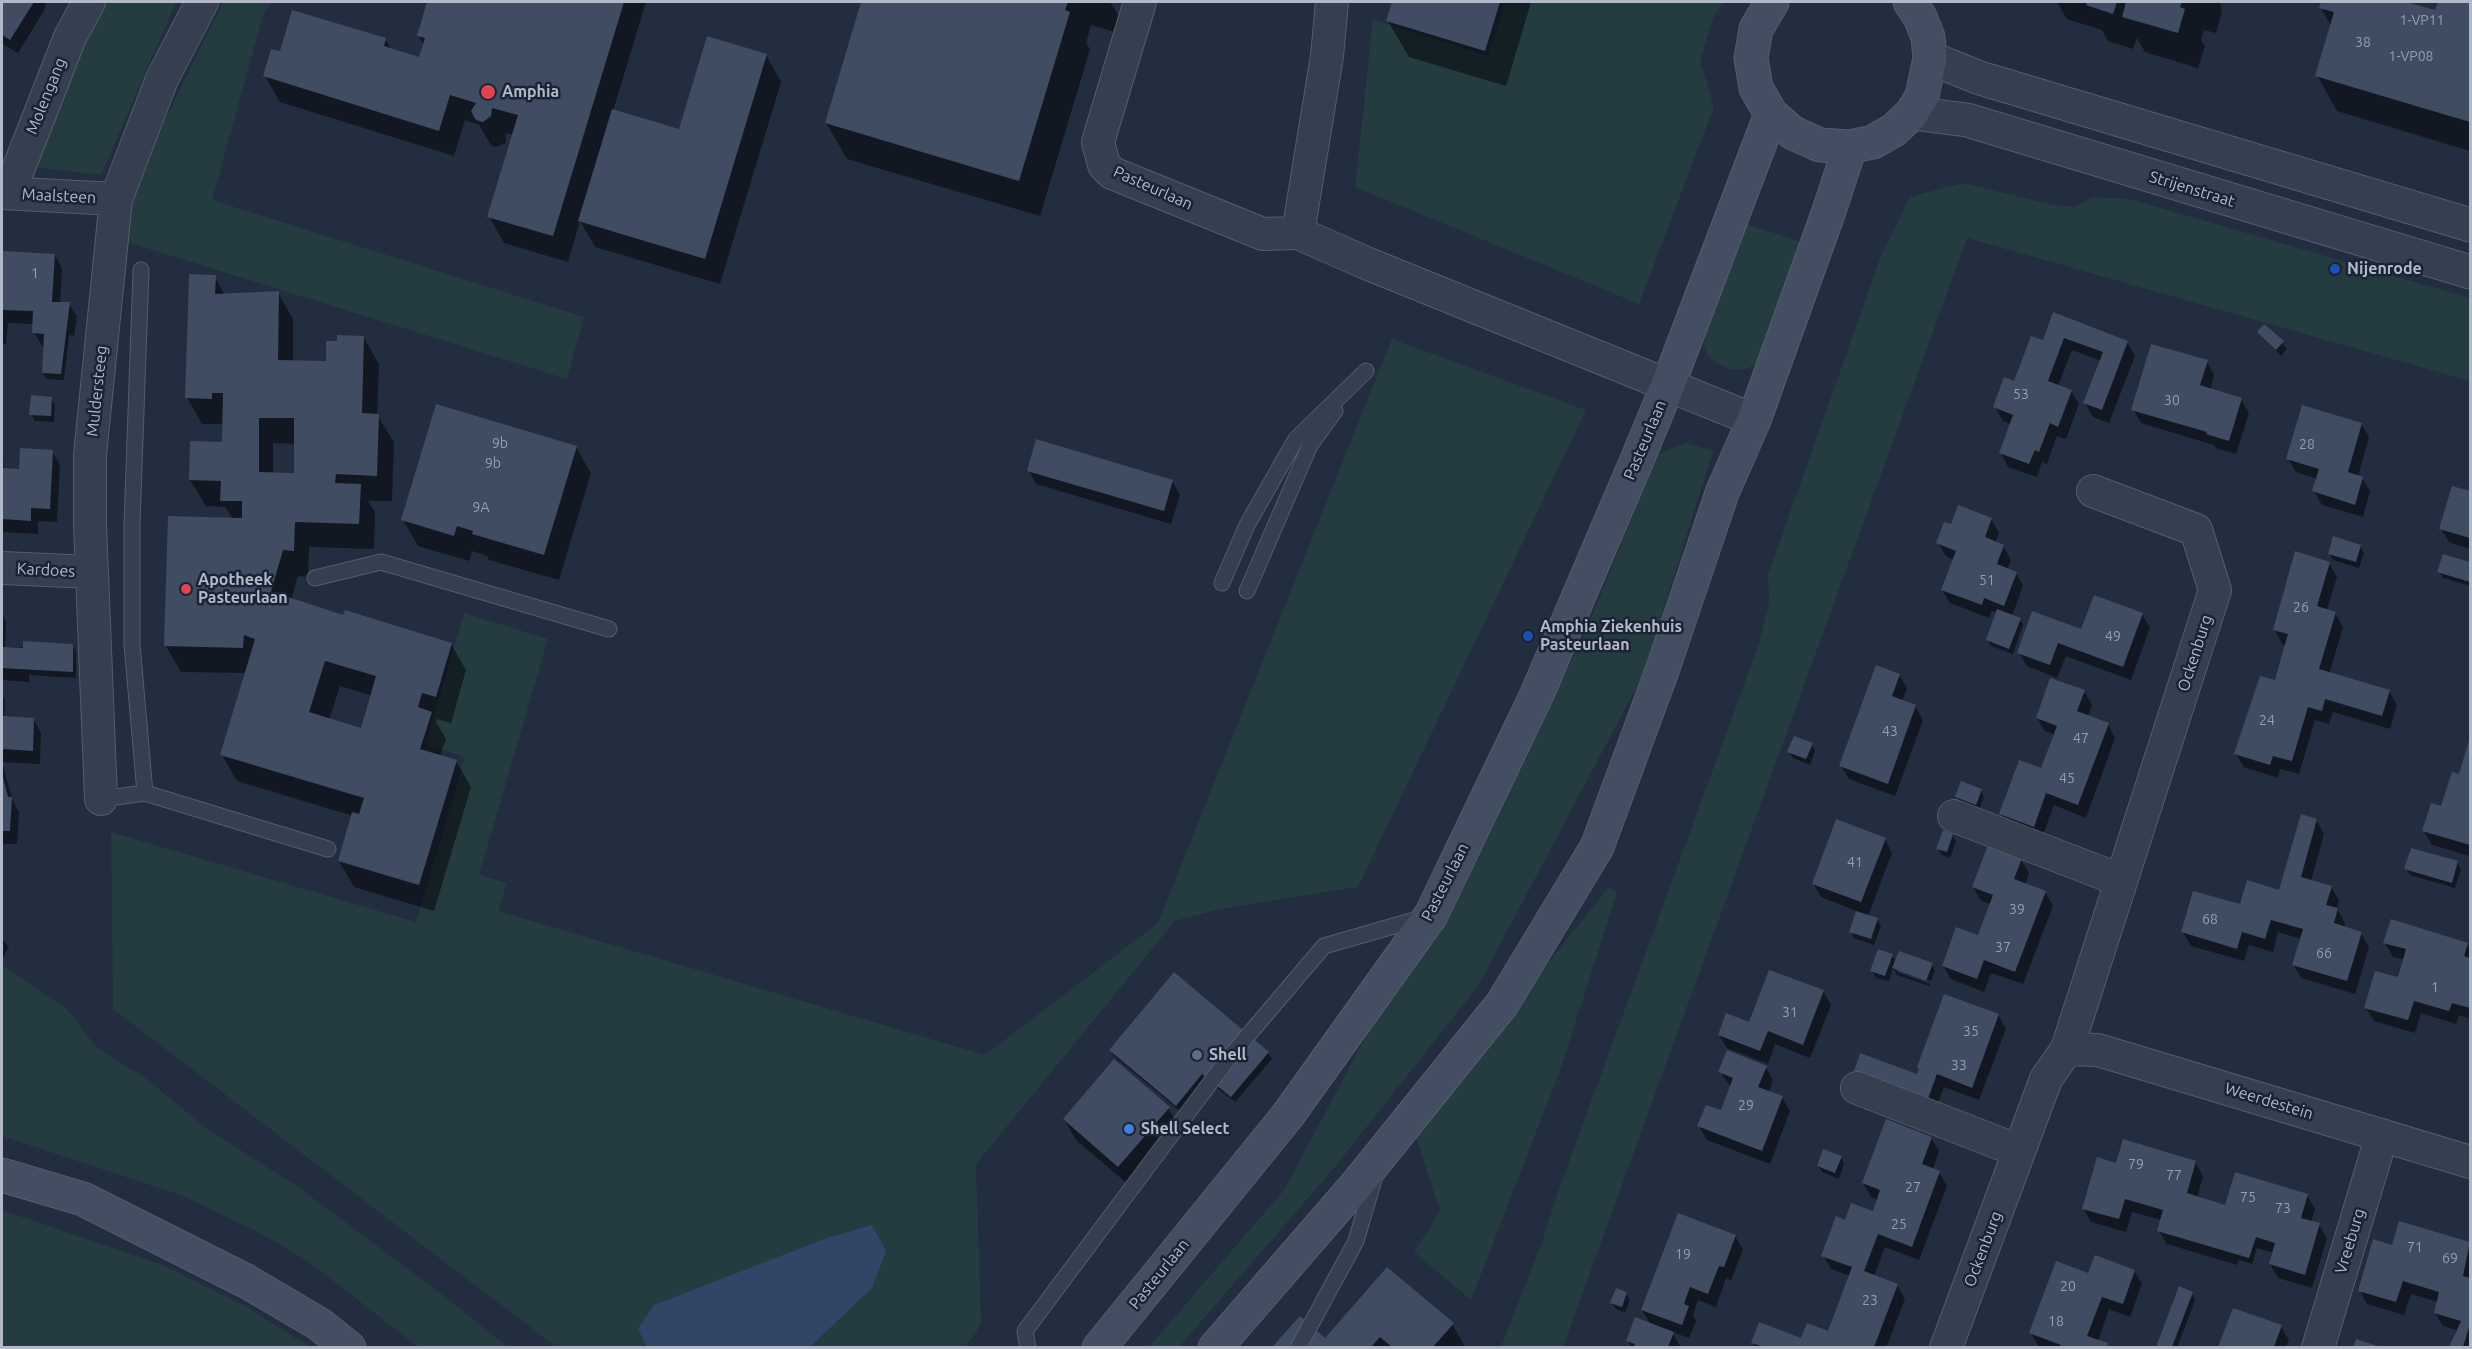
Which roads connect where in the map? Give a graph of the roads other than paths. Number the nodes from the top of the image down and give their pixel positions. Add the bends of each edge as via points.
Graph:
1 (89, 2) edge
2 (202, 2) edge
3 (1140, 2) edge
4 (1332, 2) edge
5 (1772, 2) edge
6 (1910, 2) edge
7 (1930, 58) junction
8 (1912, 113) junction
9 (1771, 114) junction
10 (1850, 147) junction
11 (5, 193) edge
12 (116, 199) junction
13 (2470, 225) edge
14 (1298, 233) junction
15 (141, 270) dead end
16 (2470, 272) edge
17 (1668, 385) junction
18 (1754, 420) junction
19 (2093, 492) dead end
20 (2, 568) edge
21 (91, 572) junction
22 (315, 578) dead end
23 (1222, 584) dead end
24 (1247, 591) dead end
25 (609, 629) dead end
26 (145, 793) junction
27 (101, 800) joint
28 (1954, 816) dead end
29 (328, 849) dead end
30 (2120, 880) junction
31 (1431, 915) junction
32 (2067, 1049) junction
33 (1857, 1088) dead end
34 (2382, 1135) junction
35 (2019, 1151) junction
36 (1382, 1152) junction
37 (2470, 1162) edge
38 (2, 1175) edge
39 (349, 1347) edge
40 (1028, 1347) edge
41 (1099, 1347) edge
42 (1215, 1347) edge
43 (1298, 1347) edge
44 (1946, 1347) edge
45 (2318, 1347) edge

1 - 11 street, Molengang via 70,37
2 - 12 street, Muldersteeg via 162,79
3 - 14 street, Pasteurlaan via 1098,142 1104,165 1112,173 1263,234
4 - 14 street
5 - 9 main road via 1756,29 1751,58 1756,88
6 - 7 main road via 1928,37
7 - 8 main road via 1928,78
7 - 13 street via 1989,81
8 - 10 main road via 1880,138
8 - 16 street, Strijenstraat via 1967,120
9 - 10 main road via 1793,133 1820,145
9 - 17 main road, Pasteurlaan
10 - 18 main road
11 - 12 street, Maalsteen
12 - 21 street, Muldersteeg via 90,456
14 - 17 street, Pasteurlaan
15 - 26 lane via 132,644
17 - 18 street, Pasteurlaan
17 - 31 main road, Pasteurlaan via 1537,694
18 - 36 main road via 1722,493 1597,847 1502,1004
19 - 30 street, Ockenburg via 2196,530 2216,590
20 - 21 street, Kardoes
21 - 27 street, Muldersteeg
22 - 25 lane via 381,562
23 - 24 lane via 1247,525 1296,439 1366,371 1310,445
26 - 27 lane
26 - 29 lane
28 - 30 street
30 - 32 street, Ockenburg
31 - 40 lane via 1324,946 1228,1059 1025,1331
31 - 41 main road, Pasteurlaan via 1288,1115
32 - 34 street, Weerdestein via 2098,1050
32 - 35 street, Ockenburg via 2046,1079
33 - 35 street
34 - 37 street, Weerdestein
34 - 45 street, Vreeburg
35 - 44 street, Ockenburg
36 - 42 main road
36 - 43 lane via 1356,1241
38 - 39 main road via 84,1198 246,1281 319,1324

